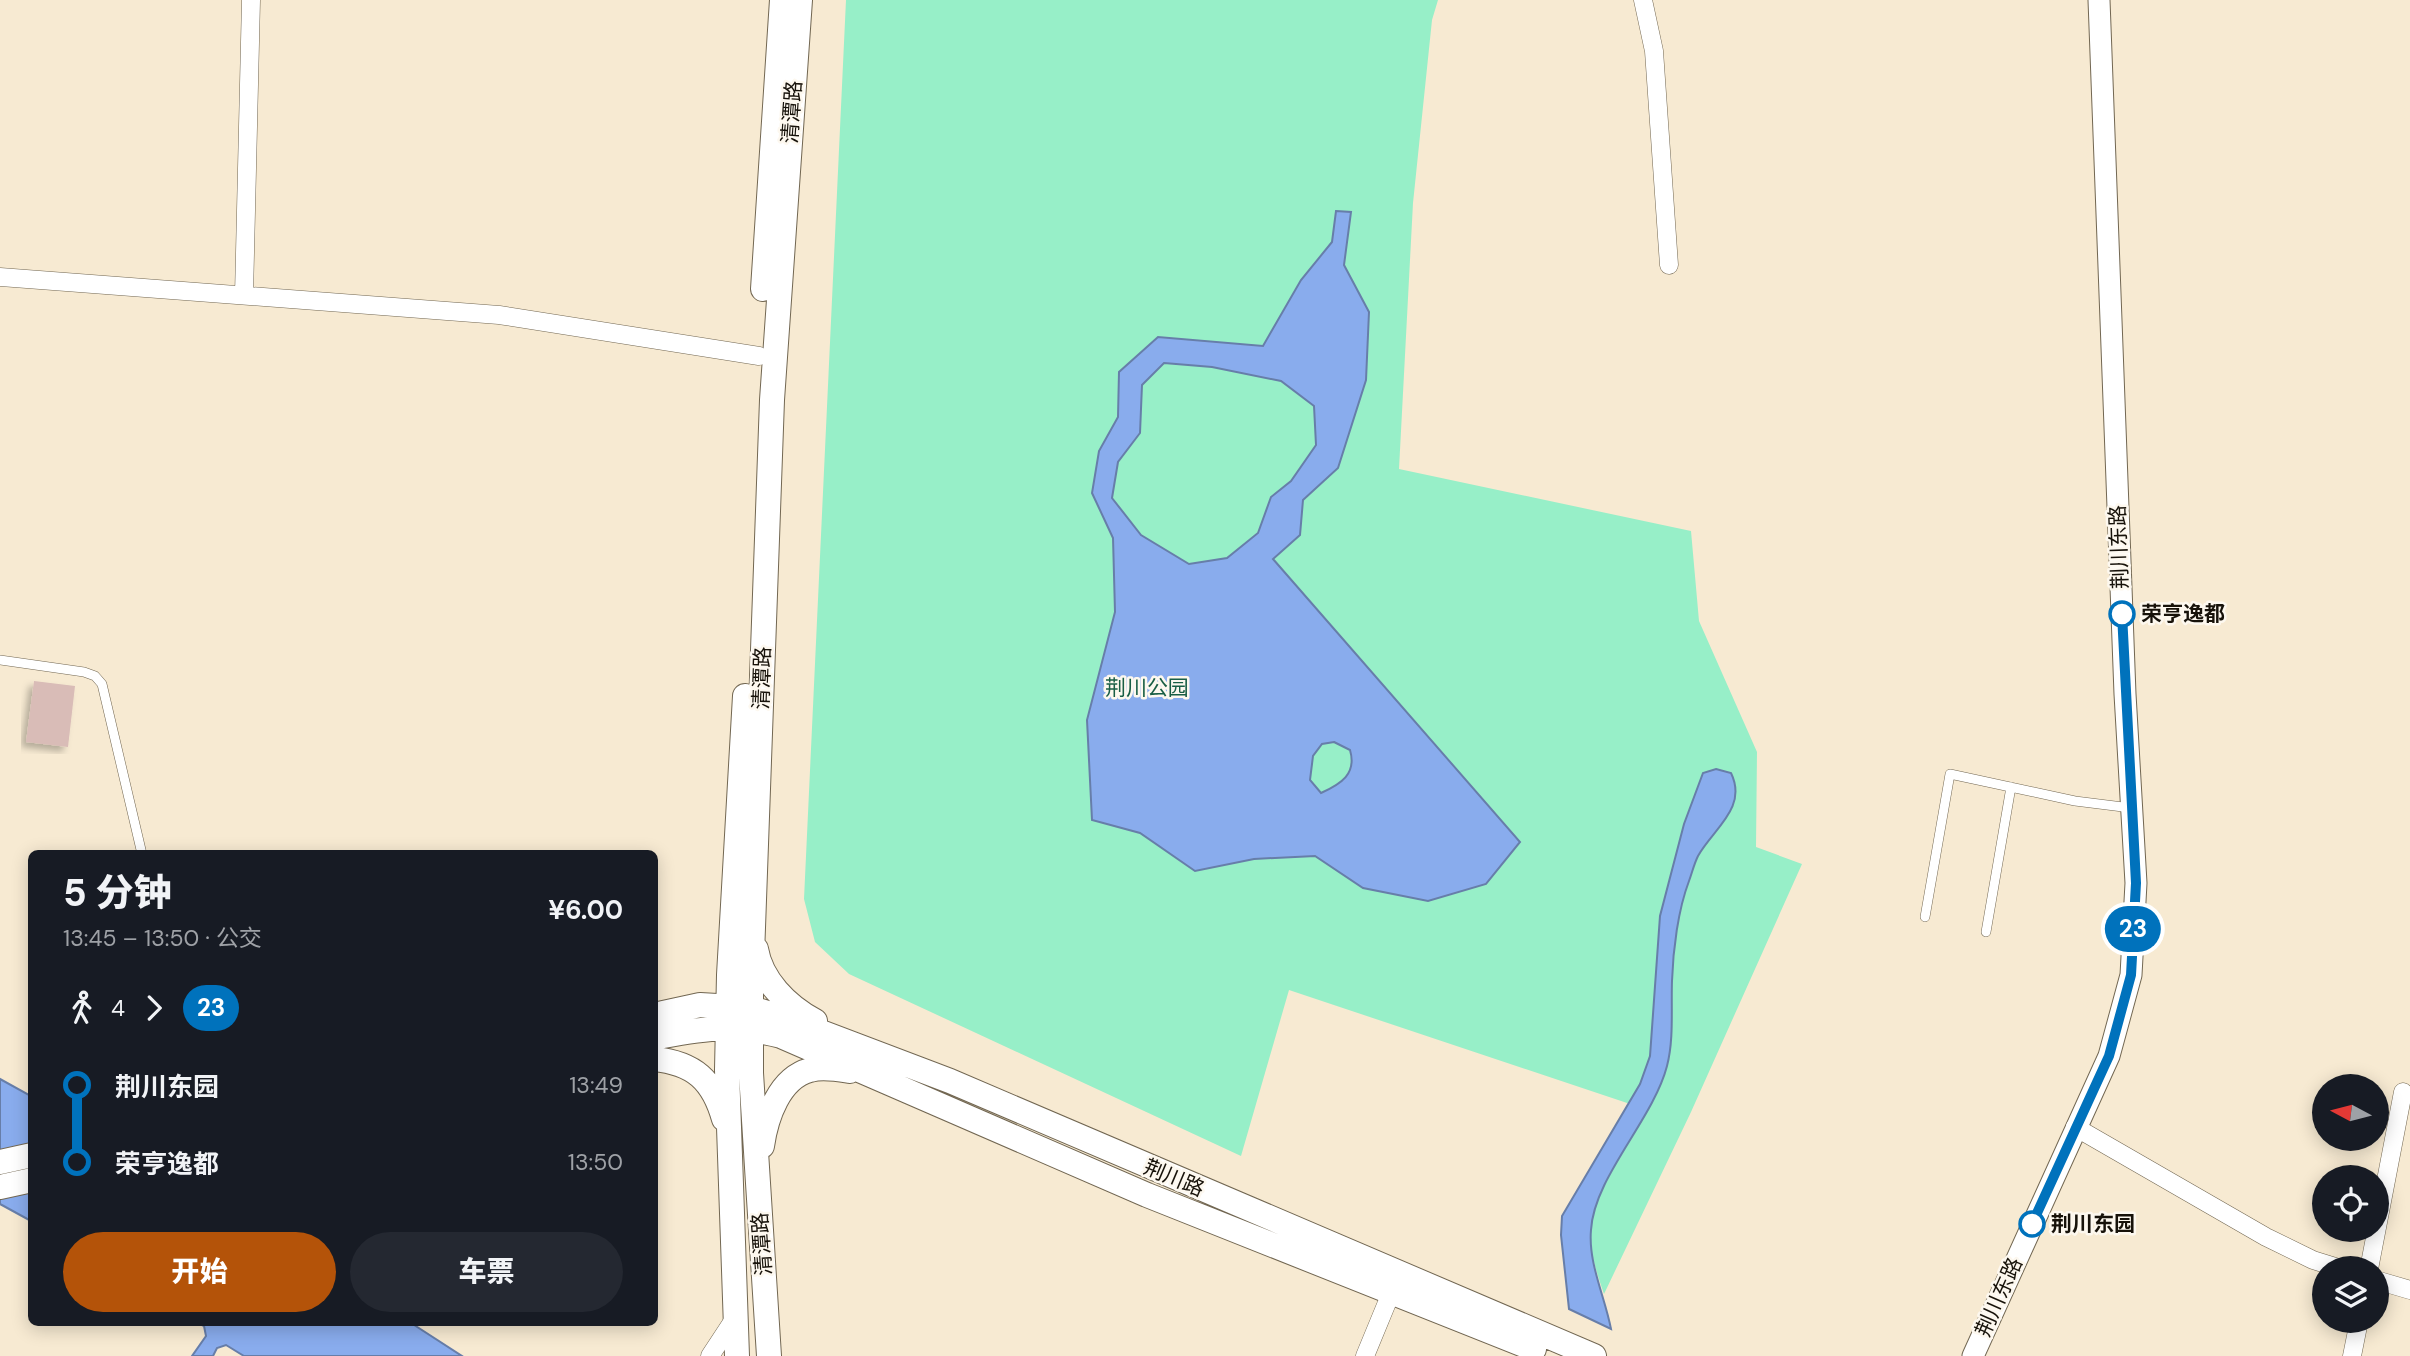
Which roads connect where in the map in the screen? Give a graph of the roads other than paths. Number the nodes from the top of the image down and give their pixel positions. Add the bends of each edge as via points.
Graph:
1 (251, 0) edge
2 (782, 0) edge
3 (800, 0) edge
4 (1643, 0) edge
5 (2099, 0) edge
6 (1669, 265) dead end
7 (0, 277) edge
8 (244, 295) junction
9 (759, 356) junction
10 (0, 660) edge
11 (2011, 787) junction
12 (2132, 808) junction
13 (141, 850) edge
14 (1926, 917) dead end
15 (753, 929) junction
16 (1986, 932) dead end
17 (658, 1015) edge
18 (740, 1017) junction
19 (658, 1037) edge
20 (658, 1059) edge
21 (871, 1063) junction
22 (2403, 1092) dead end
23 (2075, 1126) junction
24 (729, 1135) junction
25 (28, 1156) edge
26 (0, 1162) edge
27 (757, 1171) junction
28 (28, 1181) edge
29 (0, 1187) edge
30 (2371, 1256) edge
31 (2312, 1260) edge
32 (2389, 1284) edge
33 (2410, 1290) edge
34 (1391, 1293) junction
35 (735, 1318) junction
36 (2357, 1333) edge
37 (710, 1356) edge
38 (737, 1356) edge
39 (769, 1356) edge
40 (1365, 1356) edge
41 (1551, 1356) edge
42 (1594, 1356) edge
43 (1973, 1356) edge
44 (2352, 1356) edge

1 - 8 street
2 - 9 main road, 清潭路
3 - 15 main road, 清潭路 via 772,400
4 - 6 street via 1654,51
5 - 12 street, 荆川东路
7 - 8 street
8 - 9 street via 499,315
9 - 18 main road, 清潭路
10 - 13 lane via 84,672 102,684
11 - 12 lane
11 - 14 lane via 1950,774
11 - 16 lane
12 - 23 street, 荆川东路 via 2136,883 2131,975 2109,1056
15 - 18 main road, 清潭路
15 - 21 main road via 758,960 770,983 799,1012
17 - 18 main road via 700,1005
18 - 19 main road
18 - 21 main road, 荆川路
18 - 24 main road, 清潭路
18 - 27 main road, 清潭路
20 - 24 main road via 679,1061 702,1076 719,1100
21 - 27 main road via 810,1070 785,1085 765,1125
21 - 34 main road, 荆川路 via 1147,1195
21 - 42 main road, 荆川路 via 950,1081
22 - 30 street
23 - 31 street
23 - 43 street, 荆川东路
24 - 35 main road, 清潭路
25 - 26 main road
27 - 39 main road, 清潭路
28 - 29 main road
32 - 33 street
34 - 40 street
34 - 41 main road, 荆川路
35 - 37 street
35 - 38 main road, 清潭路
36 - 44 street

